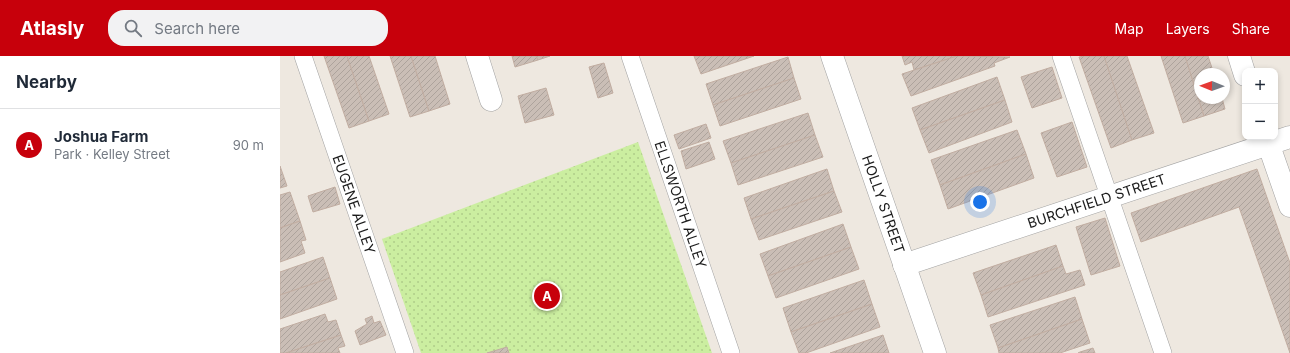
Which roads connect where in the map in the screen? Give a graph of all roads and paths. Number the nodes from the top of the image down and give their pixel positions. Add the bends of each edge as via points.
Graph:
1 (303, 56) edge
2 (477, 56) edge
3 (630, 56) edge
4 (832, 56) edge
5 (1061, 56) edge
6 (1239, 56) edge
7 (1243, 68) edge
8 (491, 100) dead end
9 (1290, 137) edge
10 (1268, 141) edge
11 (1110, 197) junction
12 (1290, 206) edge
13 (904, 265) junction
14 (405, 353) edge
15 (731, 353) edge
16 (935, 353) edge
17 (1163, 353) edge

1 - 14 lane, EUGENE ALLEY
2 - 8 street
3 - 15 lane, ELLSWORTH ALLEY
4 - 13 street, HOLLY STREET
5 - 11 lane
6 - 7 street
9 - 10 street, BURCHFIELD STREET
10 - 11 street, BURCHFIELD STREET
10 - 12 street
11 - 13 street, BURCHFIELD STREET
11 - 17 lane
13 - 16 street, HOLLY STREET

